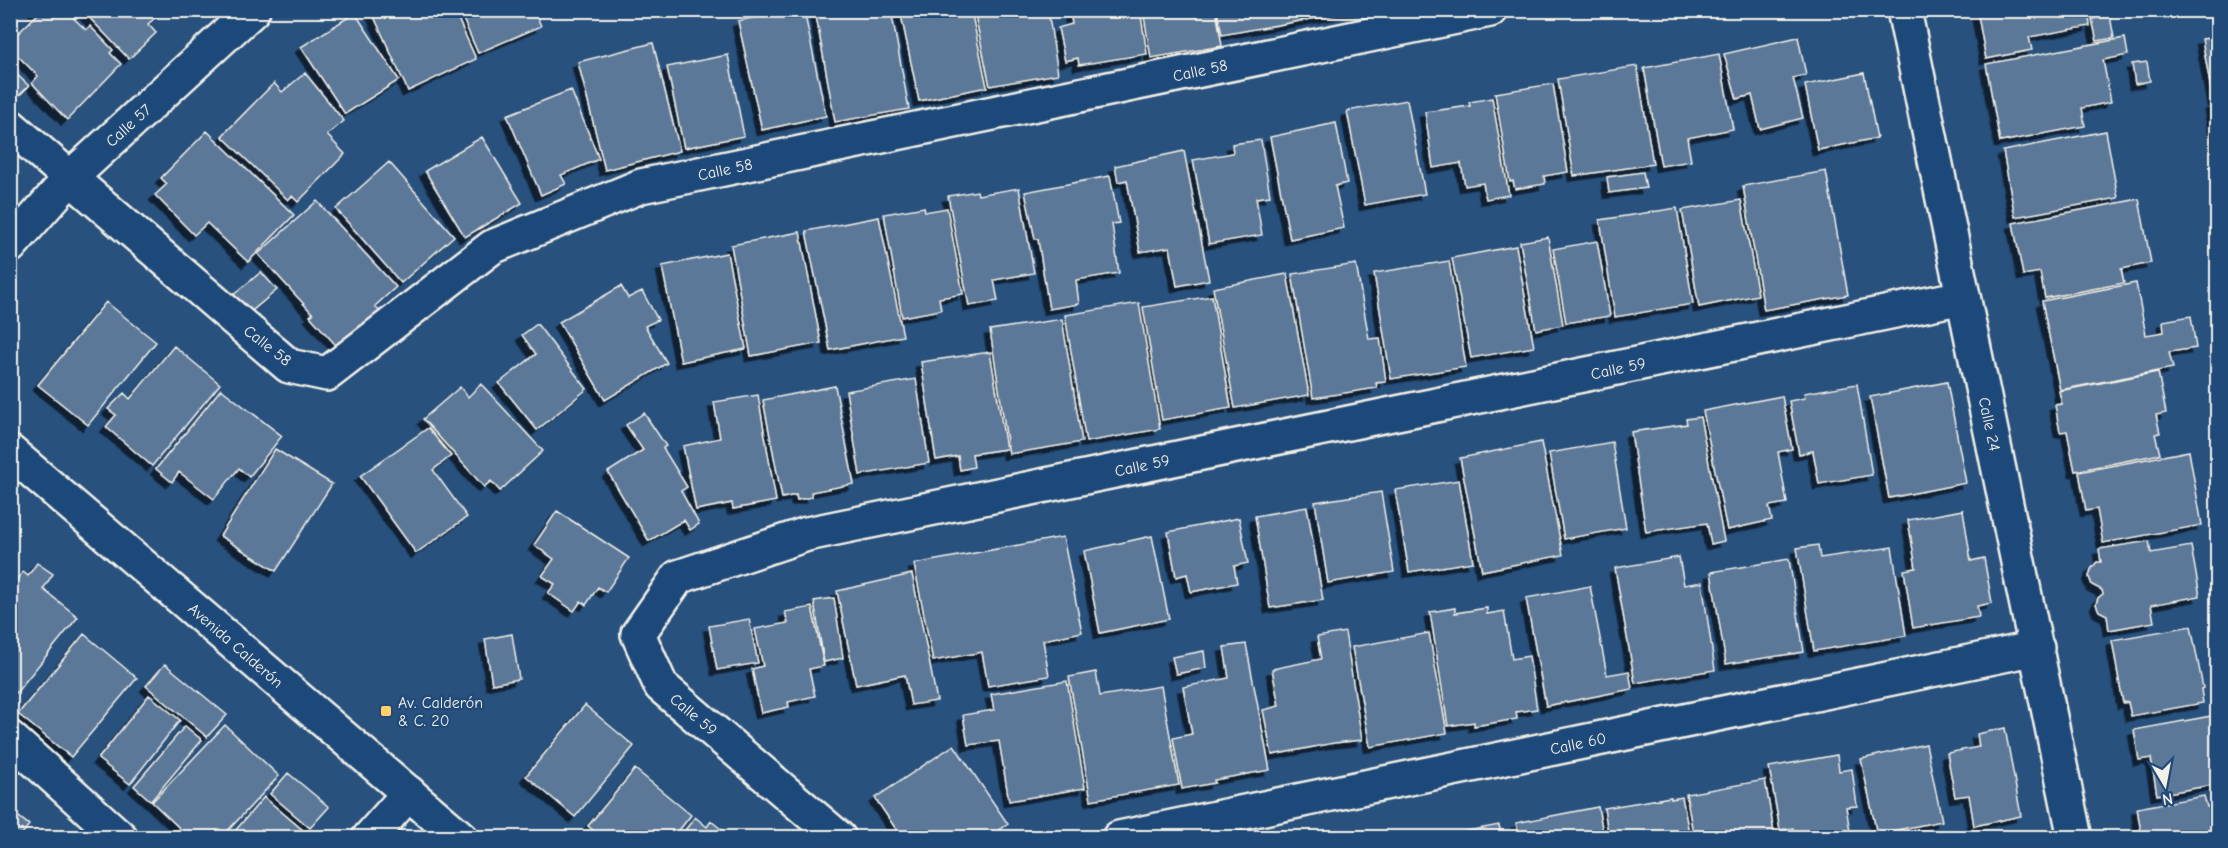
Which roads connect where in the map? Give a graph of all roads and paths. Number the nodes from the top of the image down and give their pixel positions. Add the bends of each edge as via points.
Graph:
1 (253, 10) edge
2 (1490, 10) edge
3 (1904, 10) edge
4 (10, 126) edge
5 (70, 177) junction
6 (10, 246) edge
7 (1963, 297) junction
8 (10, 452) edge
9 (2037, 648) junction
10 (10, 738) edge
11 (409, 793) junction
12 (121, 837) edge
13 (369, 837) edge
14 (461, 837) edge
15 (839, 837) edge
16 (1119, 837) edge
17 (2075, 837) edge

1 - 5 street, Calle 57
2 - 5 street, Calle 58 via 641,186 492,247 327,374 289,366
3 - 7 street, Calle 24
4 - 5 street, Calle 58
5 - 6 street, Calle 57
7 - 9 street, Calle 24
7 - 15 street, Calle 59 via 807,534 678,577 638,634 661,686
8 - 11 street, Avenida Calderón
9 - 16 street, Calle 60
9 - 17 street, Calle 24
10 - 12 street
11 - 13 street
11 - 14 street, Avenida Calderón

